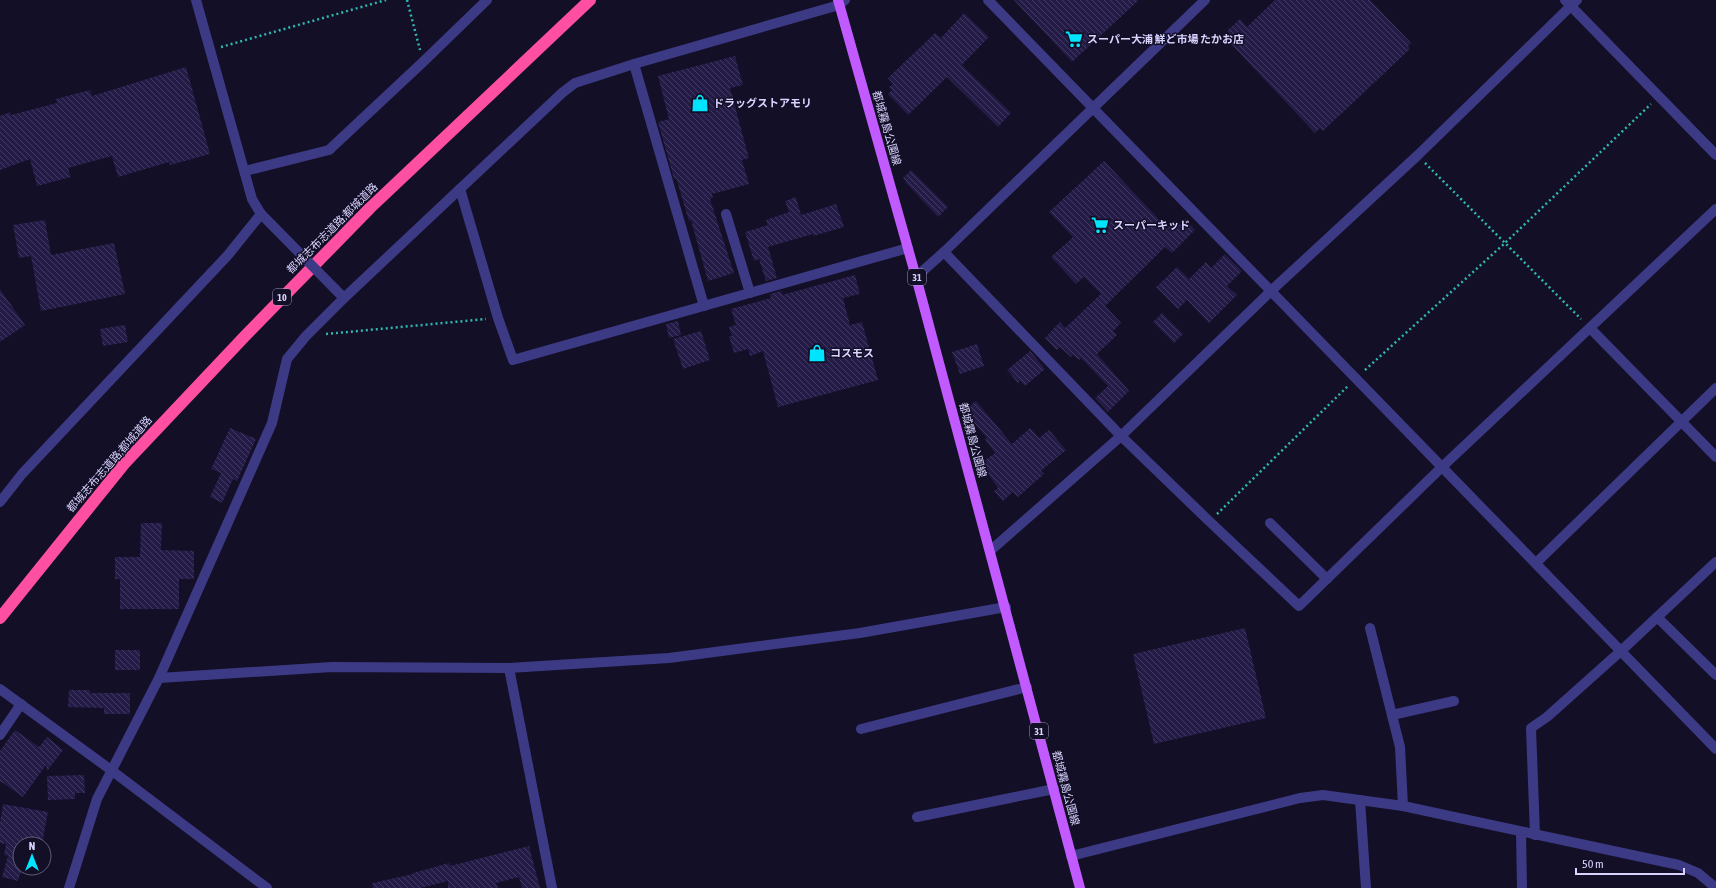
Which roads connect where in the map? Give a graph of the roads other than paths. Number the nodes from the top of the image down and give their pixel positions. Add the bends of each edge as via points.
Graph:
1 (196, 0) edge
2 (487, 0) edge
3 (590, 0) edge
4 (988, 0) edge
5 (1206, 0) edge
6 (841, 2) edge
7 (1571, 2) edge
8 (634, 64) junction
9 (1092, 108) junction
10 (1716, 155) edge
11 (245, 170) junction
12 (460, 189) junction
13 (1716, 209) edge
14 (261, 214) junction
15 (726, 214) dead end
16 (908, 248) junction
17 (944, 252) junction
18 (916, 277) junction
19 (1271, 291) junction
20 (750, 293) junction
21 (344, 298) junction
22 (704, 306) junction
23 (1590, 328) junction
24 (1716, 388) edge
25 (1681, 422) junction
26 (1120, 436) junction
27 (1716, 457) edge
28 (1442, 467) junction
29 (0, 502) edge
30 (1270, 523) dead end
31 (990, 551) junction
32 (1716, 562) edge
33 (1536, 563) junction
34 (1327, 579) junction
35 (1006, 607) junction
36 (1657, 617) junction
37 (0, 618) edge
38 (1370, 628) dead end
39 (1622, 650) junction
40 (509, 668) junction
41 (1716, 675) edge
42 (159, 678) junction
43 (1027, 687) junction
44 (0, 689) edge
45 (1454, 701) dead end
46 (20, 704) junction
47 (1392, 715) junction
48 (861, 729) dead end
49 (0, 735) edge
50 (1714, 742) edge
51 (111, 770) junction
52 (1054, 789) junction
53 (1360, 800) junction
54 (1403, 806) junction
55 (917, 817) dead end
56 (1521, 832) junction
57 (1535, 835) junction
58 (1071, 856) junction
59 (69, 888) edge
60 (267, 888) edge
61 (552, 888) edge
62 (1080, 888) edge
63 (1366, 888) edge
64 (1522, 888) edge
65 (1716, 888) edge

1 - 11 street
2 - 11 street via 329,150
3 - 37 highway, 都城志布志道路;都城道路 / 10 via 370,208 245,336 124,464
4 - 9 street
5 - 9 street
6 - 8 street
6 - 16 main road, 都城霧島公園線 / 31
7 - 10 street
7 - 19 street via 1418,155
8 - 12 street via 575,83
8 - 22 street
9 - 17 street
9 - 19 street
11 - 14 street via 252,198
12 - 21 street
12 - 22 street via 513,360
13 - 23 street
14 - 21 street, bridge
14 - 29 street via 228,255 22,474
15 - 20 street
16 - 18 main road, 都城霧島公園線 / 31
16 - 20 street
17 - 18 street
17 - 26 street
18 - 31 main road, 都城霧島公園線 / 31
19 - 26 street
19 - 28 street
20 - 22 street
21 - 42 street via 287,359 272,423
23 - 25 street
23 - 28 street
24 - 25 street
25 - 27 street
25 - 33 street
26 - 31 street
26 - 34 street via 1299,606
28 - 33 street
28 - 34 street
30 - 34 street
31 - 35 main road, 都城霧島公園線 / 31
32 - 36 street
33 - 39 street
35 - 40 street via 860,632 669,658
35 - 43 main road, 都城霧島公園線 / 31
36 - 39 street
36 - 41 street
38 - 47 street
39 - 50 street
39 - 57 street via 1547,717 1531,728
40 - 42 street via 332,667
40 - 61 street
42 - 51 street
43 - 48 street
43 - 52 main road, 都城霧島公園線 / 31
44 - 46 street
45 - 47 street
46 - 49 street
46 - 51 street
47 - 54 street via 1400,747
51 - 59 street via 98,799
51 - 60 street
52 - 55 street
52 - 58 main road, 都城霧島公園線 / 31
53 - 54 street
53 - 58 street via 1323,795 1300,798
53 - 63 street
54 - 56 street
56 - 57 street
56 - 64 street
57 - 65 street via 1679,865 1698,873
58 - 62 main road, 都城霧島公園線 / 31

